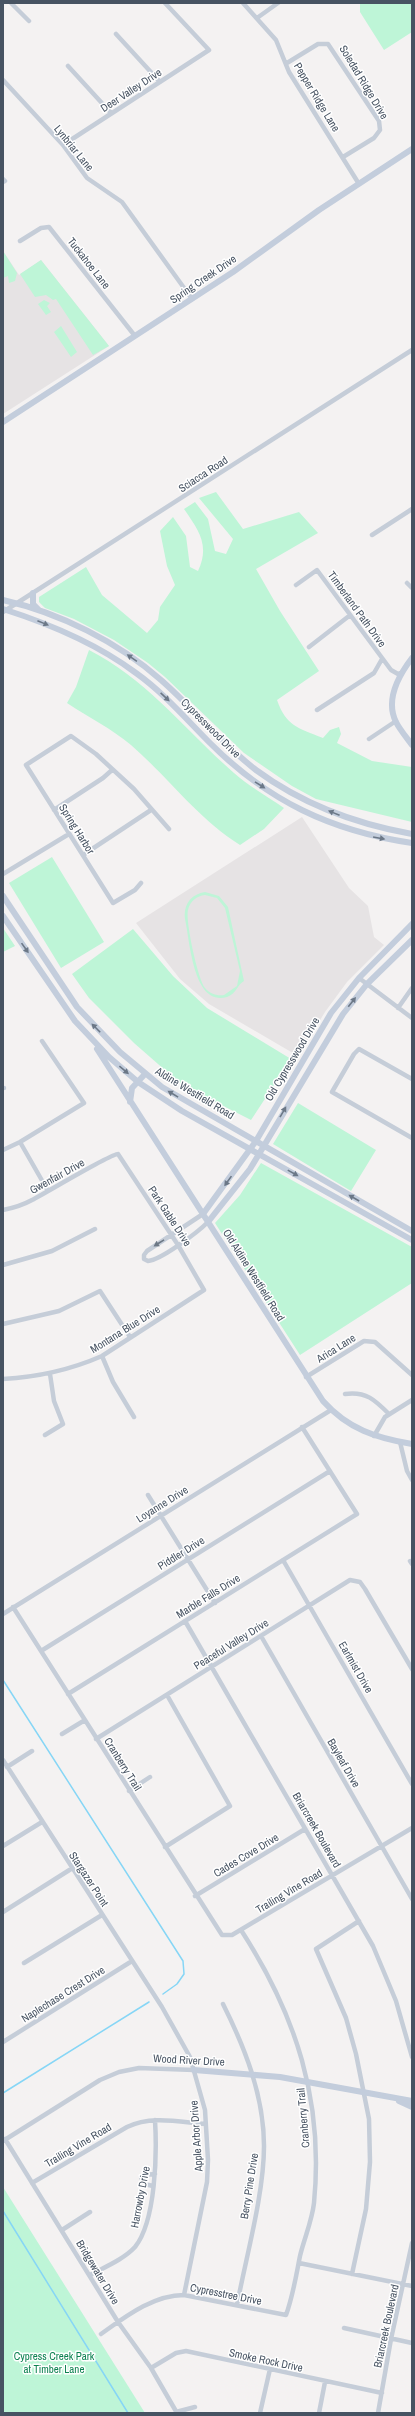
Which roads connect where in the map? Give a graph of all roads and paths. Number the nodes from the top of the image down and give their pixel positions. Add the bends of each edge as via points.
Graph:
1 (11, 3) edge
2 (165, 3) edge
3 (243, 3) edge
4 (278, 3) edge
5 (257, 18) junction
6 (29, 21) dead end
7 (116, 34) dead end
8 (287, 63) junction
9 (68, 66) dead end
10 (3, 80) edge
11 (160, 82) junction
12 (111, 113) junction
13 (63, 145) junction
14 (412, 149) edge
15 (343, 157) junction
16 (359, 184) junction
17 (20, 241) dead end
18 (192, 299) junction
19 (135, 336) junction
20 (412, 350) edge
21 (3, 422) edge
22 (412, 509) edge
23 (372, 535) dead end
24 (407, 583) dead end
25 (296, 585) dead end
26 (412, 588) edge
27 (34, 593) junction
28 (3, 600) edge
29 (17, 603) junction
30 (4, 611) edge
31 (43, 613) junction
32 (349, 616) junction
33 (84, 630) junction
34 (77, 638) junction
35 (308, 647) dead end
36 (412, 658) edge
37 (382, 659) junction
38 (401, 673) junction
39 (156, 676) junction
40 (148, 682) junction
41 (317, 710) dead end
42 (396, 721) junction
43 (218, 737) junction
44 (368, 739) dead end
45 (210, 743) junction
46 (412, 745) edge
47 (112, 770) junction
48 (283, 787) junction
49 (277, 796) junction
50 (54, 810) junction
51 (150, 810) junction
52 (357, 821) junction
53 (169, 829) dead end
54 (353, 830) junction
55 (69, 834) junction
56 (412, 834) edge
57 (412, 843) edge
58 (82, 855) junction
59 (3, 874) edge
60 (142, 883) dead end
61 (3, 896) edge
62 (3, 916) edge
63 (412, 924) edge
64 (412, 940) edge
65 (379, 957) junction
66 (387, 964) junction
67 (53, 970) junction
68 (43, 975) junction
69 (359, 978) junction
70 (367, 984) junction
71 (412, 988) edge
72 (398, 1008) junction
73 (412, 1018) edge
74 (91, 1039) junction
75 (42, 1041) dead end
76 (306, 1054) junction
77 (314, 1059) junction
78 (145, 1074) junction
79 (412, 1079) edge
80 (138, 1082) junction
81 (130, 1102) junction
82 (187, 1102) junction
83 (182, 1111) junction
84 (412, 1138) edge
85 (256, 1141) junction
86 (20, 1142) junction
87 (264, 1146) junction
88 (250, 1149) junction
89 (3, 1150) edge
90 (118, 1154) joint
91 (259, 1154) junction
92 (326, 1182) junction
93 (322, 1189) junction
94 (48, 1191) junction
95 (3, 1210) edge
96 (375, 1210) junction
97 (203, 1214) junction
98 (371, 1217) junction
99 (208, 1222) junction
100 (95, 1229) dead end
101 (412, 1231) edge
102 (172, 1235) junction
103 (412, 1240) edge
104 (178, 1245) junction
105 (3, 1265) edge
106 (204, 1290) joint
107 (3, 1324) edge
108 (130, 1337) junction
109 (102, 1356) junction
110 (50, 1374) junction
111 (412, 1375) edge
112 (306, 1377) junction
113 (3, 1379) edge
114 (345, 1394) dead end
115 (412, 1400) edge
116 (331, 1410) junction
117 (389, 1414) junction
118 (134, 1417) dead end
119 (302, 1427) junction
120 (45, 1435) dead end
121 (374, 1436) junction
122 (400, 1442) junction
123 (412, 1444) edge
124 (330, 1471) junction
125 (412, 1480) edge
126 (148, 1495) dead end
127 (160, 1516) junction
128 (188, 1560) junction
129 (283, 1560) junction
130 (215, 1603) junction
131 (310, 1605) junction
132 (13, 1608) junction
133 (3, 1614) edge
134 (185, 1621) junction
135 (261, 1636) junction
136 (41, 1652) junction
137 (212, 1667) junction
138 (412, 1669) edge
139 (68, 1694) junction
140 (167, 1695) junction
141 (85, 1720) junction
142 (62, 1734) dead end
143 (96, 1739) junction
144 (32, 1751) dead end
145 (3, 1760) edge
146 (7, 1767) junction
147 (150, 1777) dead end
148 (412, 1784) edge
149 (129, 1791) junction
150 (42, 1822) junction
151 (412, 1828) edge
152 (305, 1829) junction
153 (3, 1846) edge
154 (382, 1846) junction
155 (165, 1847) junction
156 (71, 1869) junction
157 (332, 1875) junction
158 (195, 1896) junction
159 (412, 1899) edge
160 (3, 1912) edge
161 (102, 1915) junction
162 (359, 1921) junction
163 (217, 1930) joint
164 (241, 1930) junction
165 (132, 1961) junction
166 (24, 1963) dead end
167 (223, 2004) dead end
168 (162, 2007) joint
169 (3, 2042) edge
170 (412, 2057) edge
171 (194, 2070) junction
172 (252, 2074) junction
173 (308, 2082) junction
174 (363, 2091) junction
175 (390, 2097) junction
176 (412, 2101) edge
177 (412, 2107) edge
178 (155, 2120) junction
179 (206, 2124) junction
180 (4, 2140) edge
181 (155, 2174) junction
182 (32, 2183) junction
183 (153, 2186) junction
184 (90, 2212) dead end
185 (62, 2230) junction
186 (412, 2243) edge
187 (299, 2263) junction
188 (352, 2274) junction
189 (90, 2275) junction
190 (404, 2284) junction
191 (412, 2286) edge
192 (184, 2295) junction
193 (237, 2305) junction
194 (286, 2316) joint
195 (118, 2322) junction
196 (344, 2328) dead end
197 (101, 2334) dead end
198 (391, 2339) junction
199 (412, 2343) edge
200 (151, 2368) junction
201 (270, 2369) junction
202 (326, 2382) junction
203 (382, 2393) junction
204 (195, 2407) dead end
205 (177, 2413) edge
206 (260, 2413) edge
207 (319, 2413) edge
208 (378, 2413) edge

1 - 6 street
2 - 11 street, Deer Valley Drive via 209,50
3 - 5 street, Pepper Ridge Lane
4 - 5 street
5 - 8 street, Pepper Ridge Lane via 276,40
7 - 11 street
8 - 15 street, Pepper Ridge Lane via 289,72
8 - 15 street, Soledad Ridge Drive via 318,44 330,45 378,121 380,130 374,138
9 - 12 street
10 - 13 street, Lynbriar Lane
11 - 12 street, Deer Valley Drive
12 - 13 street, Deer Valley Drive
13 - 18 street, Lynbriar Lane via 87,178 117,197 128,209
14 - 16 main road, Spring Creek Drive
15 - 16 street, Pepper Ridge Lane
16 - 18 main road, Spring Creek Drive
17 - 19 street, Tuckahoe Lane via 40,228 49,227
18 - 19 main road, Spring Creek Drive
19 - 21 main road, Spring Creek Drive
20 - 27 street, Sciacca Road
22 - 23 street
24 - 26 street
25 - 32 street, Timberland Path Drive via 317,570
27 - 29 street, Sciacca Road
27 - 31 main road via 35,608
28 - 29 main road, Cypresswood Drive
29 - 30 street, Sciacca Road
29 - 31 main road, Cypresswood Drive
30 -> 34 main road, Cypresswood Drive
31 - 33 main road, Cypresswood Drive
32 - 35 street
32 - 37 street, Timberland Path Drive
33 - 34 main road
39 -> 33 main road, Cypresswood Drive via 127,654
34 - 40 main road, Cypresswood Drive via 122,663
36 - 38 main road
37 - 38 street, Timberland Path Drive via 391,670
37 - 41 street via 374,672
38 - 42 main road via 392,699
39 - 40 main road
39 - 43 main road, Cypresswood Drive
40 -> 45 main road, Cypresswood Drive
42 - 44 street
42 - 46 main road
43 - 45 main road
43 - 48 main road, Cypresswood Drive via 257,770
45 -> 49 main road, Cypresswood Drive via 250,779
47 - 50 street
47 - 50 street, Spring Harbor via 96,754 70,736 26,765
47 - 51 street via 134,789
48 - 49 main road
52 -> 48 main road, Cypresswood Drive via 325,809
49 - 54 main road, Cypresswood Drive via 314,816
50 - 55 street, Spring Harbor
51 - 53 street
51 - 58 street
52 - 54 main road
52 - 56 main road, Cypresswood Drive
54 -> 57 main road, Cypresswood Drive via 375,837
55 - 58 street, Spring Harbor
55 - 59 street
58 - 60 street, Spring Harbor via 113,903
61 - 67 main road, Aldine Westfield Road
62 -> 68 main road, Aldine Westfield Road
63 - 65 main road, Old Cypresswood Drive
64 - 66 main road, Old Cypresswood Drive
65 - 66 main road
65 - 69 main road, Old Cypresswood Drive
66 - 70 main road, Old Cypresswood Drive
67 - 68 main road
78 -> 67 main road, Aldine Westfield Road via 90,1022
68 - 74 main road, Aldine Westfield Road via 64,1007
69 - 70 street
69 - 76 main road, Old Cypresswood Drive via 331,1013
70 - 72 street
77 -> 70 main road, Old Cypresswood Drive via 343,1014
71 - 72 street
72 - 73 street
74 -> 80 main road, Aldine Westfield Road
74 - 81 main road, Old Aldine Westfield Road
75 - 86 street via 84,1103
76 - 77 main road
76 - 85 main road, Old Cypresswood Drive
87 -> 77 main road, Old Cypresswood Drive
78 - 80 main road
82 -> 78 main road, Aldine Westfield Road
79 - 84 street via 359,1049 332,1092
80 - 81 main road via 132,1088
80 - 83 main road, Aldine Westfield Road
81 - 97 main road, Old Aldine Westfield Road
82 - 83 main road
82 - 85 main road, Aldine Westfield Road
83 - 88 main road, Aldine Westfield Road
85 - 87 main road, Aldine Westfield Road
85 - 88 main road, Old Cypresswood Drive
86 - 89 street
86 - 94 street
87 - 91 main road, Old Cypresswood Drive
87 - 92 main road, Aldine Westfield Road
88 - 91 main road, Aldine Westfield Road
88 -> 97 main road, Old Cypresswood Drive
90 - 94 street, Gwenfair Drive via 109,1155
90 - 102 street, Park Gable Drive
91 -> 93 main road, Aldine Westfield Road
91 - 99 main road, Old Cypresswood Drive via 236,1189
92 - 93 main road
96 -> 92 main road, Aldine Westfield Road
93 - 98 main road, Aldine Westfield Road
94 - 95 street, Gwenfair Drive via 23,1204
96 - 98 main road
96 - 101 main road, Aldine Westfield Road
97 - 99 main road, Old Aldine Westfield Road
97 - 102 street
98 - 103 main road, Aldine Westfield Road
99 - 104 street via 197,1233
99 - 112 main road, Old Aldine Westfield Road
100 - 105 street via 48,1253
102 - 104 street, Park Gable Drive
102 -> 104 street via 147,1251 144,1259 152,1261
104 - 106 street, Park Gable Drive
106 - 108 street, Montana Blue Drive
107 - 108 street via 59,1311 100,1291
108 - 109 street, Montana Blue Drive
109 - 110 street, Montana Blue Drive via 75,1368
109 - 118 street via 113,1382
110 - 113 street, Montana Blue Drive
110 - 120 street via 54,1400 63,1424
111 - 112 street, Arica Lane via 370,1340 364,1341
112 - 116 main road, Old Aldine Westfield Road
114 - 117 street via 362,1393 371,1397
115 - 117 street
116 - 119 street, Loyanne Drive
116 - 121 main road, Old Aldine Westfield Road via 353,1427
117 - 121 street
119 - 124 street
119 - 127 street, Loyanne Drive
121 - 122 main road, Old Aldine Westfield Road
122 - 123 main road, Old Aldine Westfield Road
122 - 125 street via 407,1471
124 - 128 street, Piddler Drive
124 - 129 street, Marble Falls Drive via 357,1514
126 - 127 street
127 - 128 street
127 - 132 street, Loyanne Drive
128 - 130 street
128 - 136 street, Piddler Drive
129 - 130 street, Marble Falls Drive
129 - 131 street, Earlmist Drive
130 - 134 street, Marble Falls Drive
131 - 135 street, Peaceful Valley Drive
131 - 138 street, Peaceful Valley Drive via 350,1580 360,1582
131 - 148 street, Earlmist Drive
132 - 133 street, Loyanne Drive
132 - 136 street, Cranberry Trail
134 - 137 street, Briarcreek Boulevard
134 - 139 street, Marble Falls Drive
135 - 137 street, Peaceful Valley Drive
135 - 154 street, Bayleaf Drive
136 - 139 street, Cranberry Trail
137 - 140 street, Peaceful Valley Drive
137 - 152 street, Briarcreek Boulevard
139 - 141 street, Cranberry Trail
140 - 143 street, Peaceful Valley Drive
140 - 155 street via 230,1806
141 - 142 street
141 - 143 street, Cranberry Trail
143 - 149 street, Cranberry Trail
144 - 146 street
145 - 146 street, Stargazer Point
146 - 150 street, Stargazer Point
147 - 149 street
149 - 155 street, Cranberry Trail
150 - 153 street
150 - 156 street, Stargazer Point
151 - 154 street, Trailing Vine Road
152 - 157 street, Briarcreek Boulevard
152 - 158 street, Cades Cove Drive
154 - 157 street, Trailing Vine Road
154 - 159 street, Bayleaf Drive
155 - 158 street, Cranberry Trail
156 - 160 street
156 - 161 street, Stargazer Point
157 - 162 street, Briarcreek Boulevard
157 - 164 street, Trailing Vine Road
158 - 163 street, Cranberry Trail
161 - 165 street, Stargazer Point
161 - 166 street
162 - 170 street, Briarcreek Boulevard via 384,1969
162 - 174 street via 316,1949 346,2018
163 - 164 street, Trailing Vine Road via 227,1937
164 - 173 street, Cranberry Trail via 279,1996 294,2033
165 - 168 street, Stargazer Point
165 - 169 street, Naplechase Crest Drive
167 - 172 street, Berry Pine Drive via 239,2035
168 - 171 street, Apple Arbor Drive via 180,2035
171 - 172 main road, Wood River Drive
171 - 179 street, Apple Arbor Drive via 201,2091
171 - 180 street, Wood River Drive via 139,2068 119,2072 100,2080
172 - 173 main road, Wood River Drive
172 - 193 street, Berry Pine Drive via 260,2103 264,2134 263,2165
173 - 174 main road, Wood River Drive
173 - 187 street, Cranberry Trail via 315,2134 314,2205
174 - 175 main road, Wood River Drive
174 - 188 street via 370,2119 370,2169 366,2209
175 - 176 main road, Wood River Drive
175 - 177 main road, Wood River Drive
178 - 179 street, Trailing Vine Road
178 - 181 street, Harrowby Drive
178 - 182 street, Trailing Vine Road via 127,2127
179 - 192 street, Apple Arbor Drive via 207,2182
180 - 182 street, Bridgewater Drive
181 - 183 street, Harrowby Drive
181 - 183 street via 141,2177 144,2184
182 - 185 street, Bridgewater Drive
183 - 189 street, Harrowby Drive via 144,2228 138,2242 127,2253
184 - 185 street
185 - 189 street, Bridgewater Drive
186 - 190 street, Briarcreek Boulevard
187 - 188 street
187 - 194 street, Cranberry Trail
188 - 190 street
189 - 195 street, Bridgewater Drive
190 - 191 street
190 - 198 street, Briarcreek Boulevard
192 - 193 street, Cypresstree Drive
192 - 195 street, Cypresstree Drive via 162,2297
193 - 194 street, Cypresstree Drive
195 - 197 street, Cypresstree Drive
195 - 200 street, Bridgewater Drive
196 - 198 street
198 - 199 street
198 - 203 street, Briarcreek Boulevard
200 - 201 street, Smoke Rock Drive via 176,2352 186,2351
200 - 205 street, Bridgewater Drive
201 - 202 street, Smoke Rock Drive
201 - 206 street
202 - 203 street, Smoke Rock Drive
202 - 207 street
203 - 208 street, Briarcreek Boulevard
204 - 205 street

